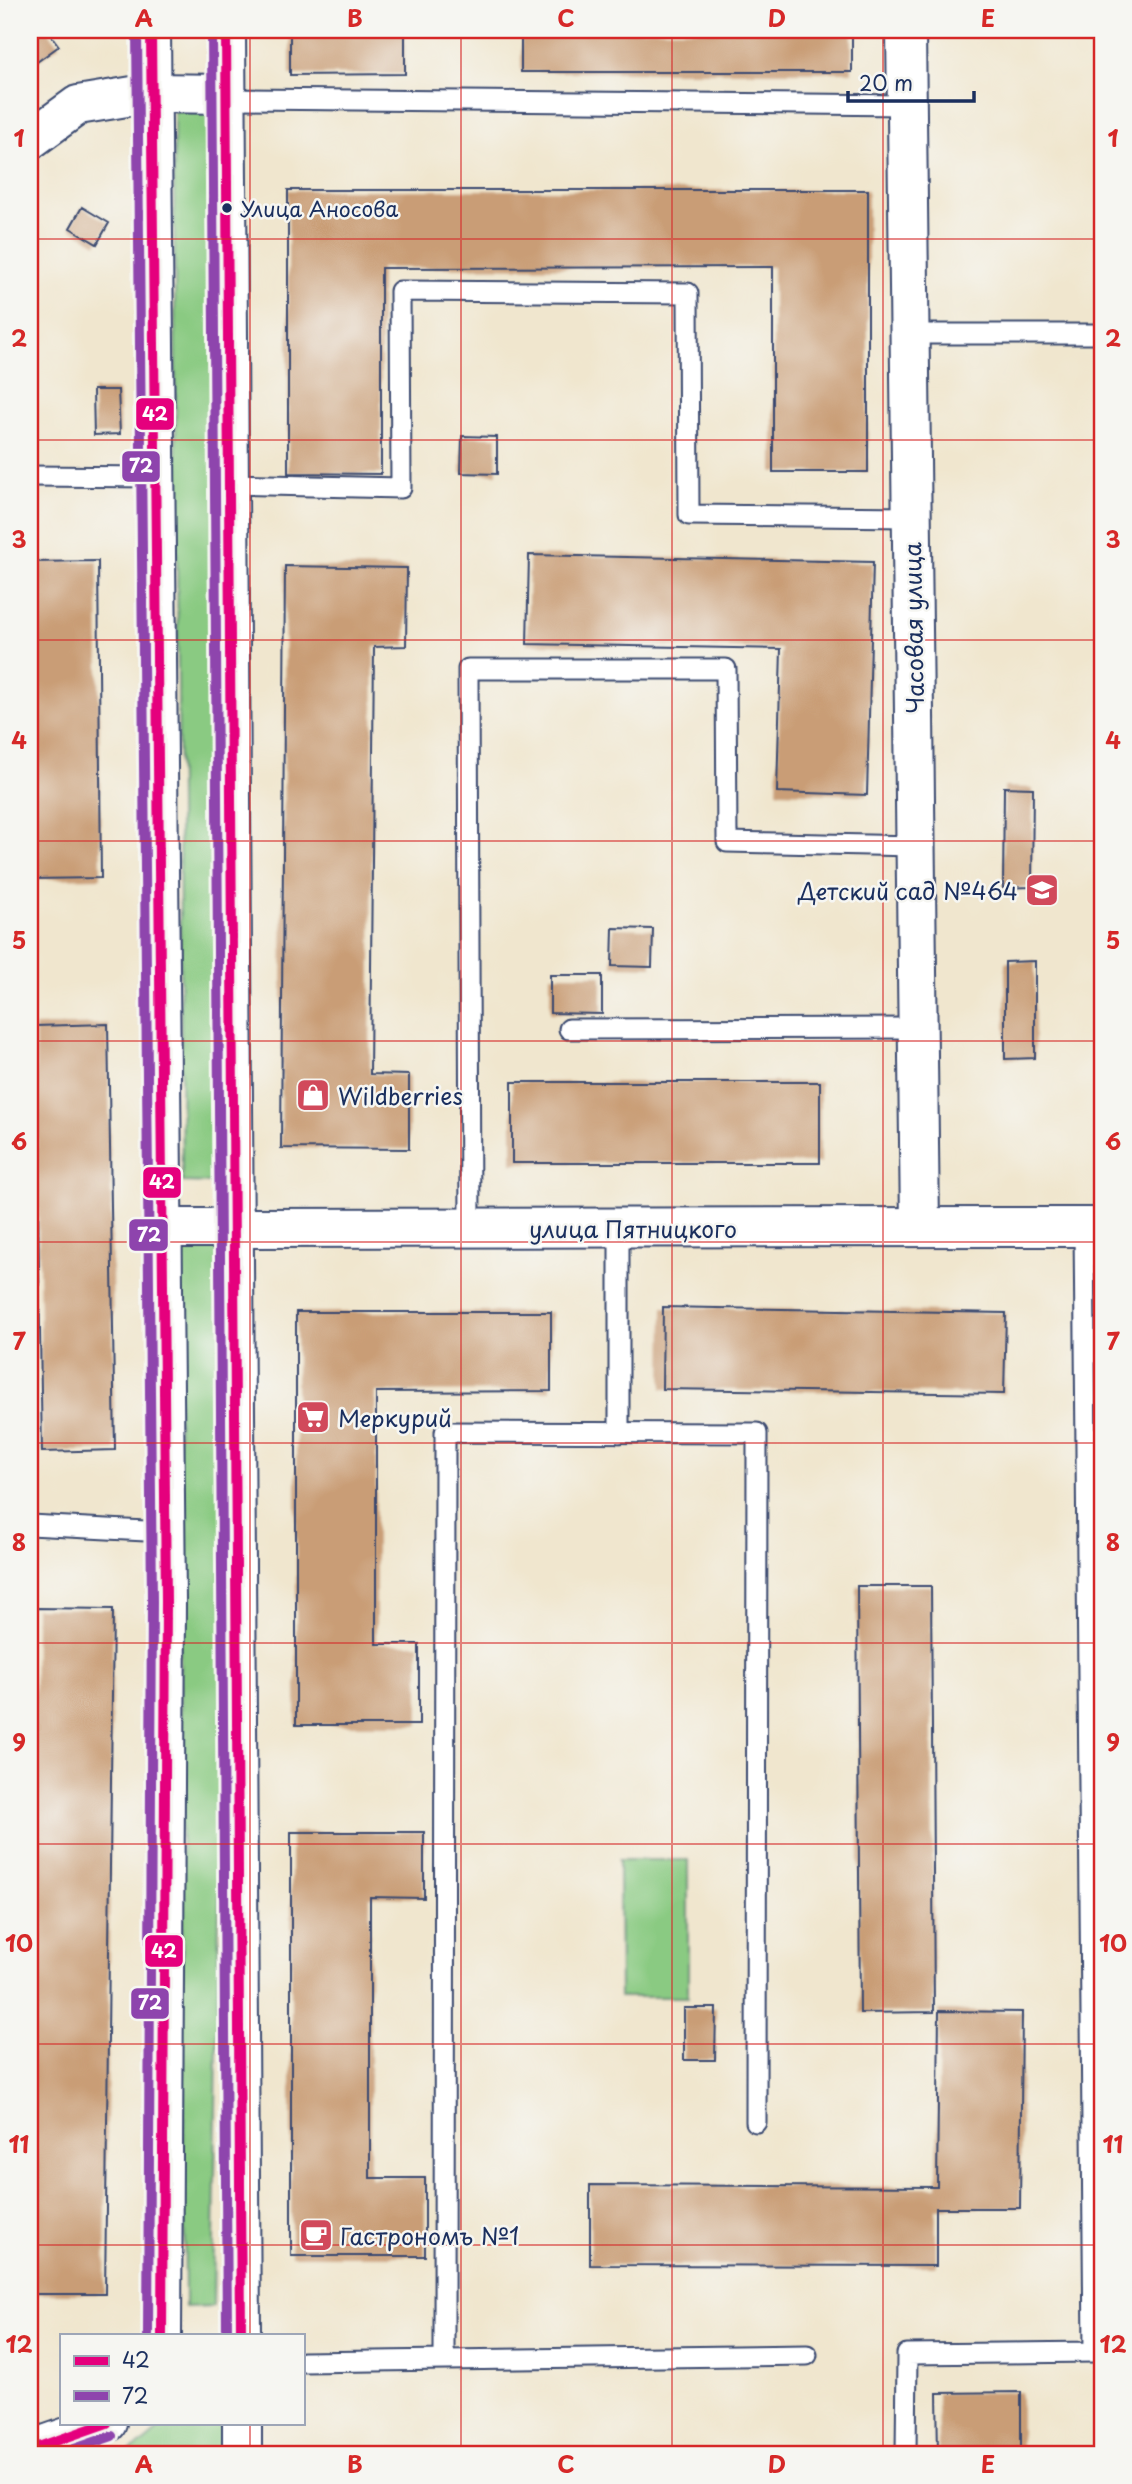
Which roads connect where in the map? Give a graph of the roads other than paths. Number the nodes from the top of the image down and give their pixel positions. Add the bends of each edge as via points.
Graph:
1 (150, 30) edge
2 (226, 30) edge
3 (906, 30) edge
4 (151, 93) junction
5 (226, 94) junction
6 (907, 105) junction
7 (30, 140) edge
8 (909, 334) junction
9 (1102, 334) edge
10 (30, 476) edge
11 (155, 477) junction
12 (229, 484) junction
13 (912, 517) junction
14 (915, 846) junction
15 (918, 1028) junction
16 (569, 1029) dead end
17 (920, 1227) junction
18 (1093, 1227) edge
19 (163, 1228) junction
20 (234, 1228) junction
21 (470, 1228) junction
22 (619, 1228) junction
23 (619, 1433) junction
24 (30, 1525) edge
25 (165, 1532) junction
26 (1095, 1718) edge
27 (756, 2122) dead end
28 (162, 2334) edge
29 (242, 2334) edge
30 (807, 2355) dead end
31 (444, 2360) junction
32 (304, 2362) edge
33 (104, 2424) edge
34 (242, 2424) edge
35 (30, 2450) edge
36 (242, 2454) edge
37 (906, 2454) edge

1 - 4 street
2 - 5 street
3 - 6 street, Часовая улица
4 - 5 street
4 - 7 street via 78,105
4 - 11 street
5 - 6 lane via 242,99
5 - 12 street
6 - 8 street, Часовая улица
8 - 9 lane
8 - 13 street, Часовая улица
10 - 11 lane
11 - 19 street
12 - 13 lane via 401,488 400,291 688,293 689,515
12 - 20 street
13 - 14 street, Часовая улица
14 - 15 street, Часовая улица
14 - 21 lane via 727,842 726,669 468,669
15 - 16 lane
15 - 17 street, Часовая улица
17 - 18 street, улица Пятницкого
17 - 22 street, улица Пятницкого
18 - 26 lane
19 - 20 street, улица Пятницкого
19 - 25 street
20 - 21 street, улица Пятницкого
20 - 29 street
21 - 22 street, улица Пятницкого
22 - 23 lane
23 - 27 lane via 757,1433
23 - 31 lane via 445,1432
24 - 25 lane
25 - 28 street
26 - 37 lane via 1094,2352 907,2354
30 - 31 lane
31 - 32 lane
33 - 35 street
34 - 36 street

